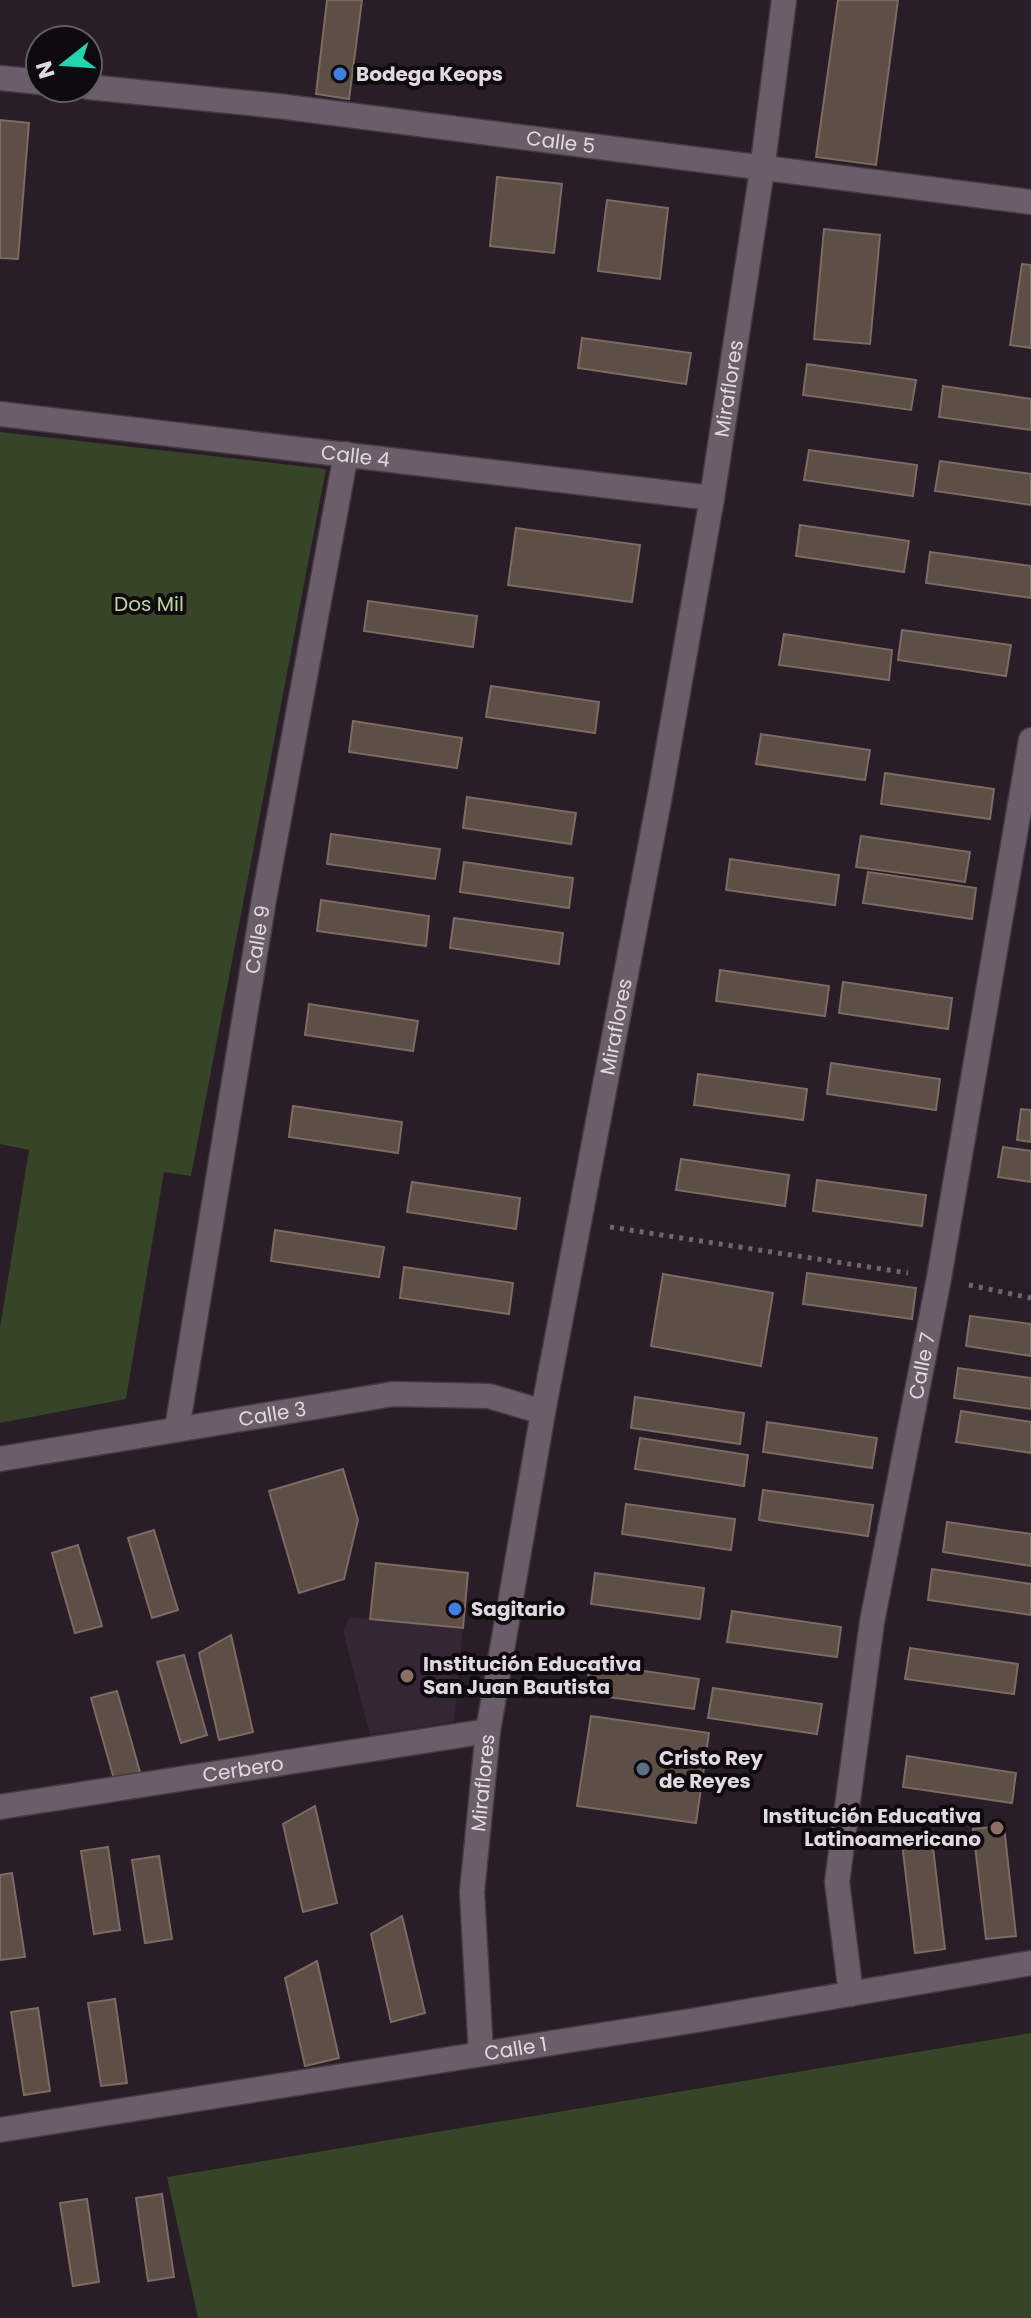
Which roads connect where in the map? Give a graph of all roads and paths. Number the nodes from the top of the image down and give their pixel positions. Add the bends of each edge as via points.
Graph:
1 (784, 0) edge
2 (0, 78) edge
3 (24, 80) edge
4 (104, 89) edge
5 (762, 170) junction
6 (1031, 202) edge
7 (0, 414) edge
8 (346, 454) junction
9 (712, 498) junction
10 (1031, 740) edge
11 (581, 1223) junction
12 (939, 1278) junction
13 (1031, 1298) edge
14 (543, 1412) junction
15 (177, 1429) junction
16 (0, 1459) edge
17 (488, 1731) junction
18 (0, 1807) edge
19 (1031, 1963) edge
20 (851, 1994) junction
21 (481, 2054) junction
22 (0, 2130) edge

1 - 5 street, Miraflores
2 - 3 street
4 - 5 street, Calle 5 via 278,106
5 - 6 street, Calle 5
5 - 9 street, Miraflores
7 - 8 street, Calle 4
8 - 9 street, Calle 4
8 - 15 street, Calle 9 via 264,899
9 - 11 street, Miraflores
10 - 12 street, Calle 7
11 - 12 path
11 - 14 street, Miraflores
12 - 13 path
12 - 20 street, Calle 7 via 872,1622 837,1882
14 - 15 street, Calle 3 via 489,1396 393,1394
14 - 17 street, Miraflores
15 - 16 street, Calle 3
17 - 18 street, Cerbero
17 - 21 street, Miraflores via 472,1892
19 - 20 street, Calle 1
20 - 21 street, Calle 1
21 - 22 street, Calle 1

